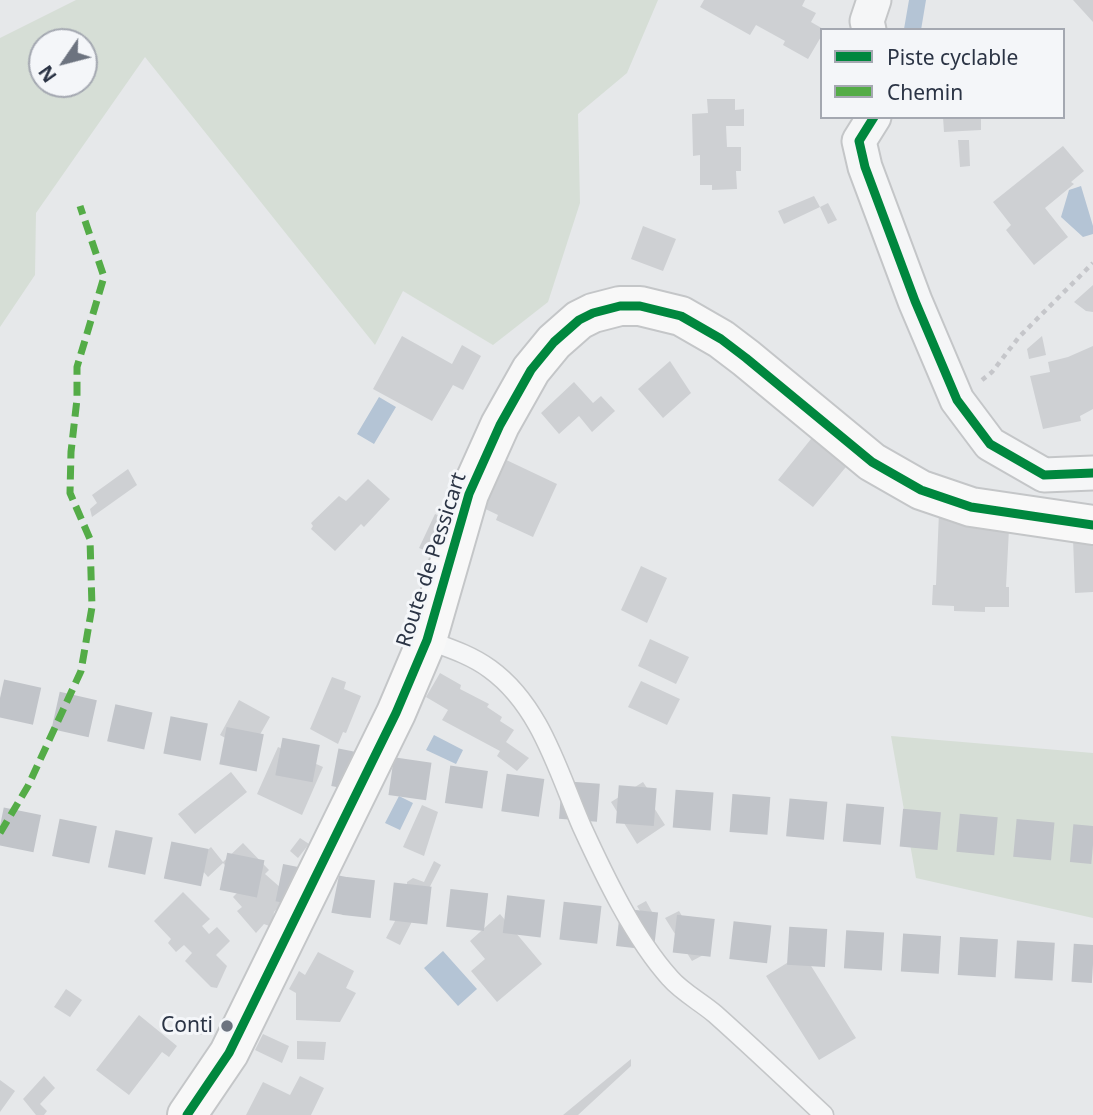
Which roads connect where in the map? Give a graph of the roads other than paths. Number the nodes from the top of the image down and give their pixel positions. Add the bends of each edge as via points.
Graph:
1 (860, 125) edge
2 (1093, 473) edge
3 (1093, 525) edge
4 (428, 640) junction
5 (187, 1115) edge
6 (824, 1115) edge

1 - 2 street via 865,167 957,400 990,444 1044,475
3 - 4 street, Route de Pessicart via 971,507 921,489 872,463 721,339 681,316 639,306 612,307 567,329 515,395 469,494
4 - 5 street, Route de Pessicart via 229,1053
4 - 6 lane via 492,670 515,694 538,725 560,769 615,895 670,979

